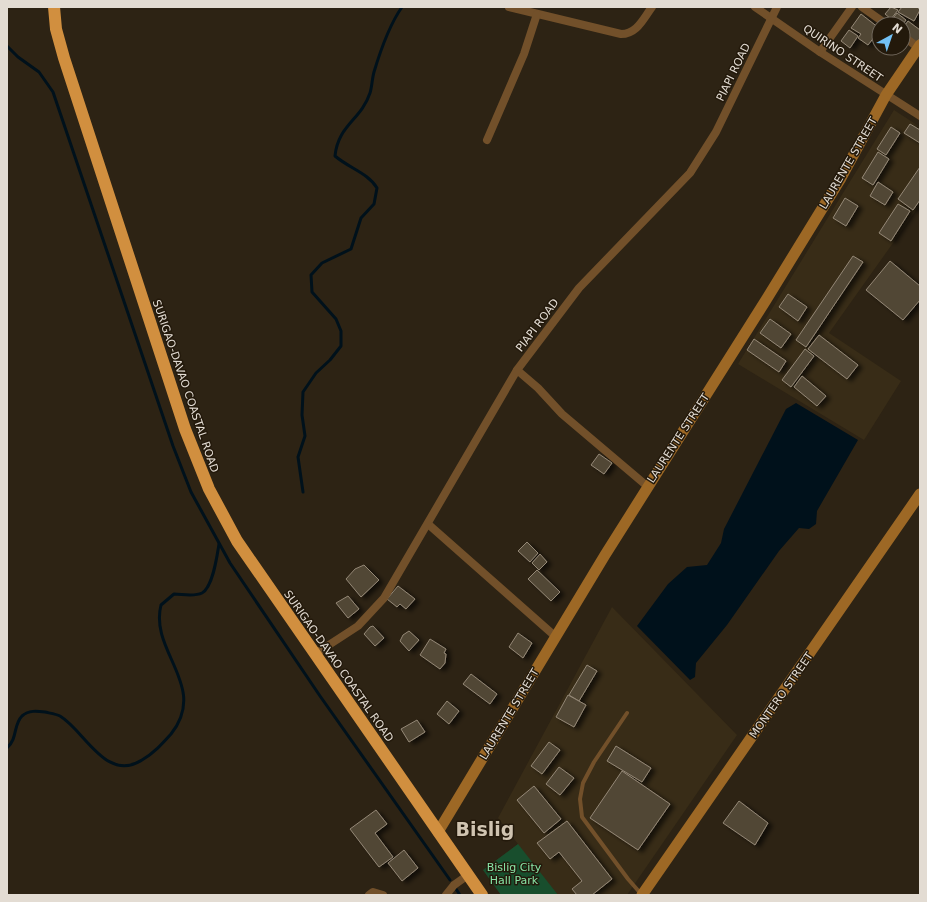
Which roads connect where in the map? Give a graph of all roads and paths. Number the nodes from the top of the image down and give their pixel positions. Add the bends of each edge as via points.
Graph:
1 (54, 7) edge
2 (509, 7) edge
3 (652, 7) edge
4 (755, 7) edge
5 (777, 7) edge
6 (852, 7) edge
7 (862, 7) edge
8 (536, 14) junction
9 (875, 16) edge
10 (772, 17) junction
11 (911, 41) edge
12 (920, 47) edge
13 (820, 52) junction
14 (886, 95) junction
15 (920, 116) edge
16 (487, 140) dead end
17 (517, 370) junction
18 (647, 486) junction
19 (920, 494) edge
20 (428, 524) junction
21 (556, 637) junction
22 (315, 654) junction
23 (627, 713) dead end
24 (438, 832) junction
25 (468, 875) junction
26 (369, 895) edge
27 (383, 895) edge
28 (446, 895) edge
29 (482, 895) edge
30 (642, 895) edge

1 - 22 highway, SURIGAO-DAVAO COASTAL ROAD via 60,45 94,154 185,429 209,489 237,541
2 - 8 street
3 - 8 street via 636,29 627,34
4 - 10 street, QUIRINO STREET
5 - 10 street, PIAPI ROAD
6 - 13 street
7 - 9 street
8 - 16 street via 524,54
10 - 13 street, QUIRINO STREET
10 - 17 street, PIAPI ROAD via 716,132 690,173 579,288
11 - 12 street
12 - 14 street, LAURENTE STREET
13 - 14 street, QUIRINO STREET
14 - 15 street, QUIRINO STREET
14 - 18 street, LAURENTE STREET via 836,185 766,300
17 - 18 street via 562,414
17 - 20 street, PIAPI ROAD
18 - 21 street, LAURENTE STREET
19 - 30 street, MONTERO STREET
20 - 21 street
20 - 22 street, PIAPI ROAD via 384,598 358,626
21 - 24 street, LAURENTE STREET
22 - 24 highway, SURIGAO-DAVAO COASTAL ROAD
23 - 30 lane via 594,762 583,783 580,799 582,818
24 - 25 highway, SURIGAO-DAVAO COASTAL ROAD
25 - 28 street via 454,885
25 - 29 highway, SURIGAO-DAVAO COASTAL ROAD
26 - 27 street via 373,892

